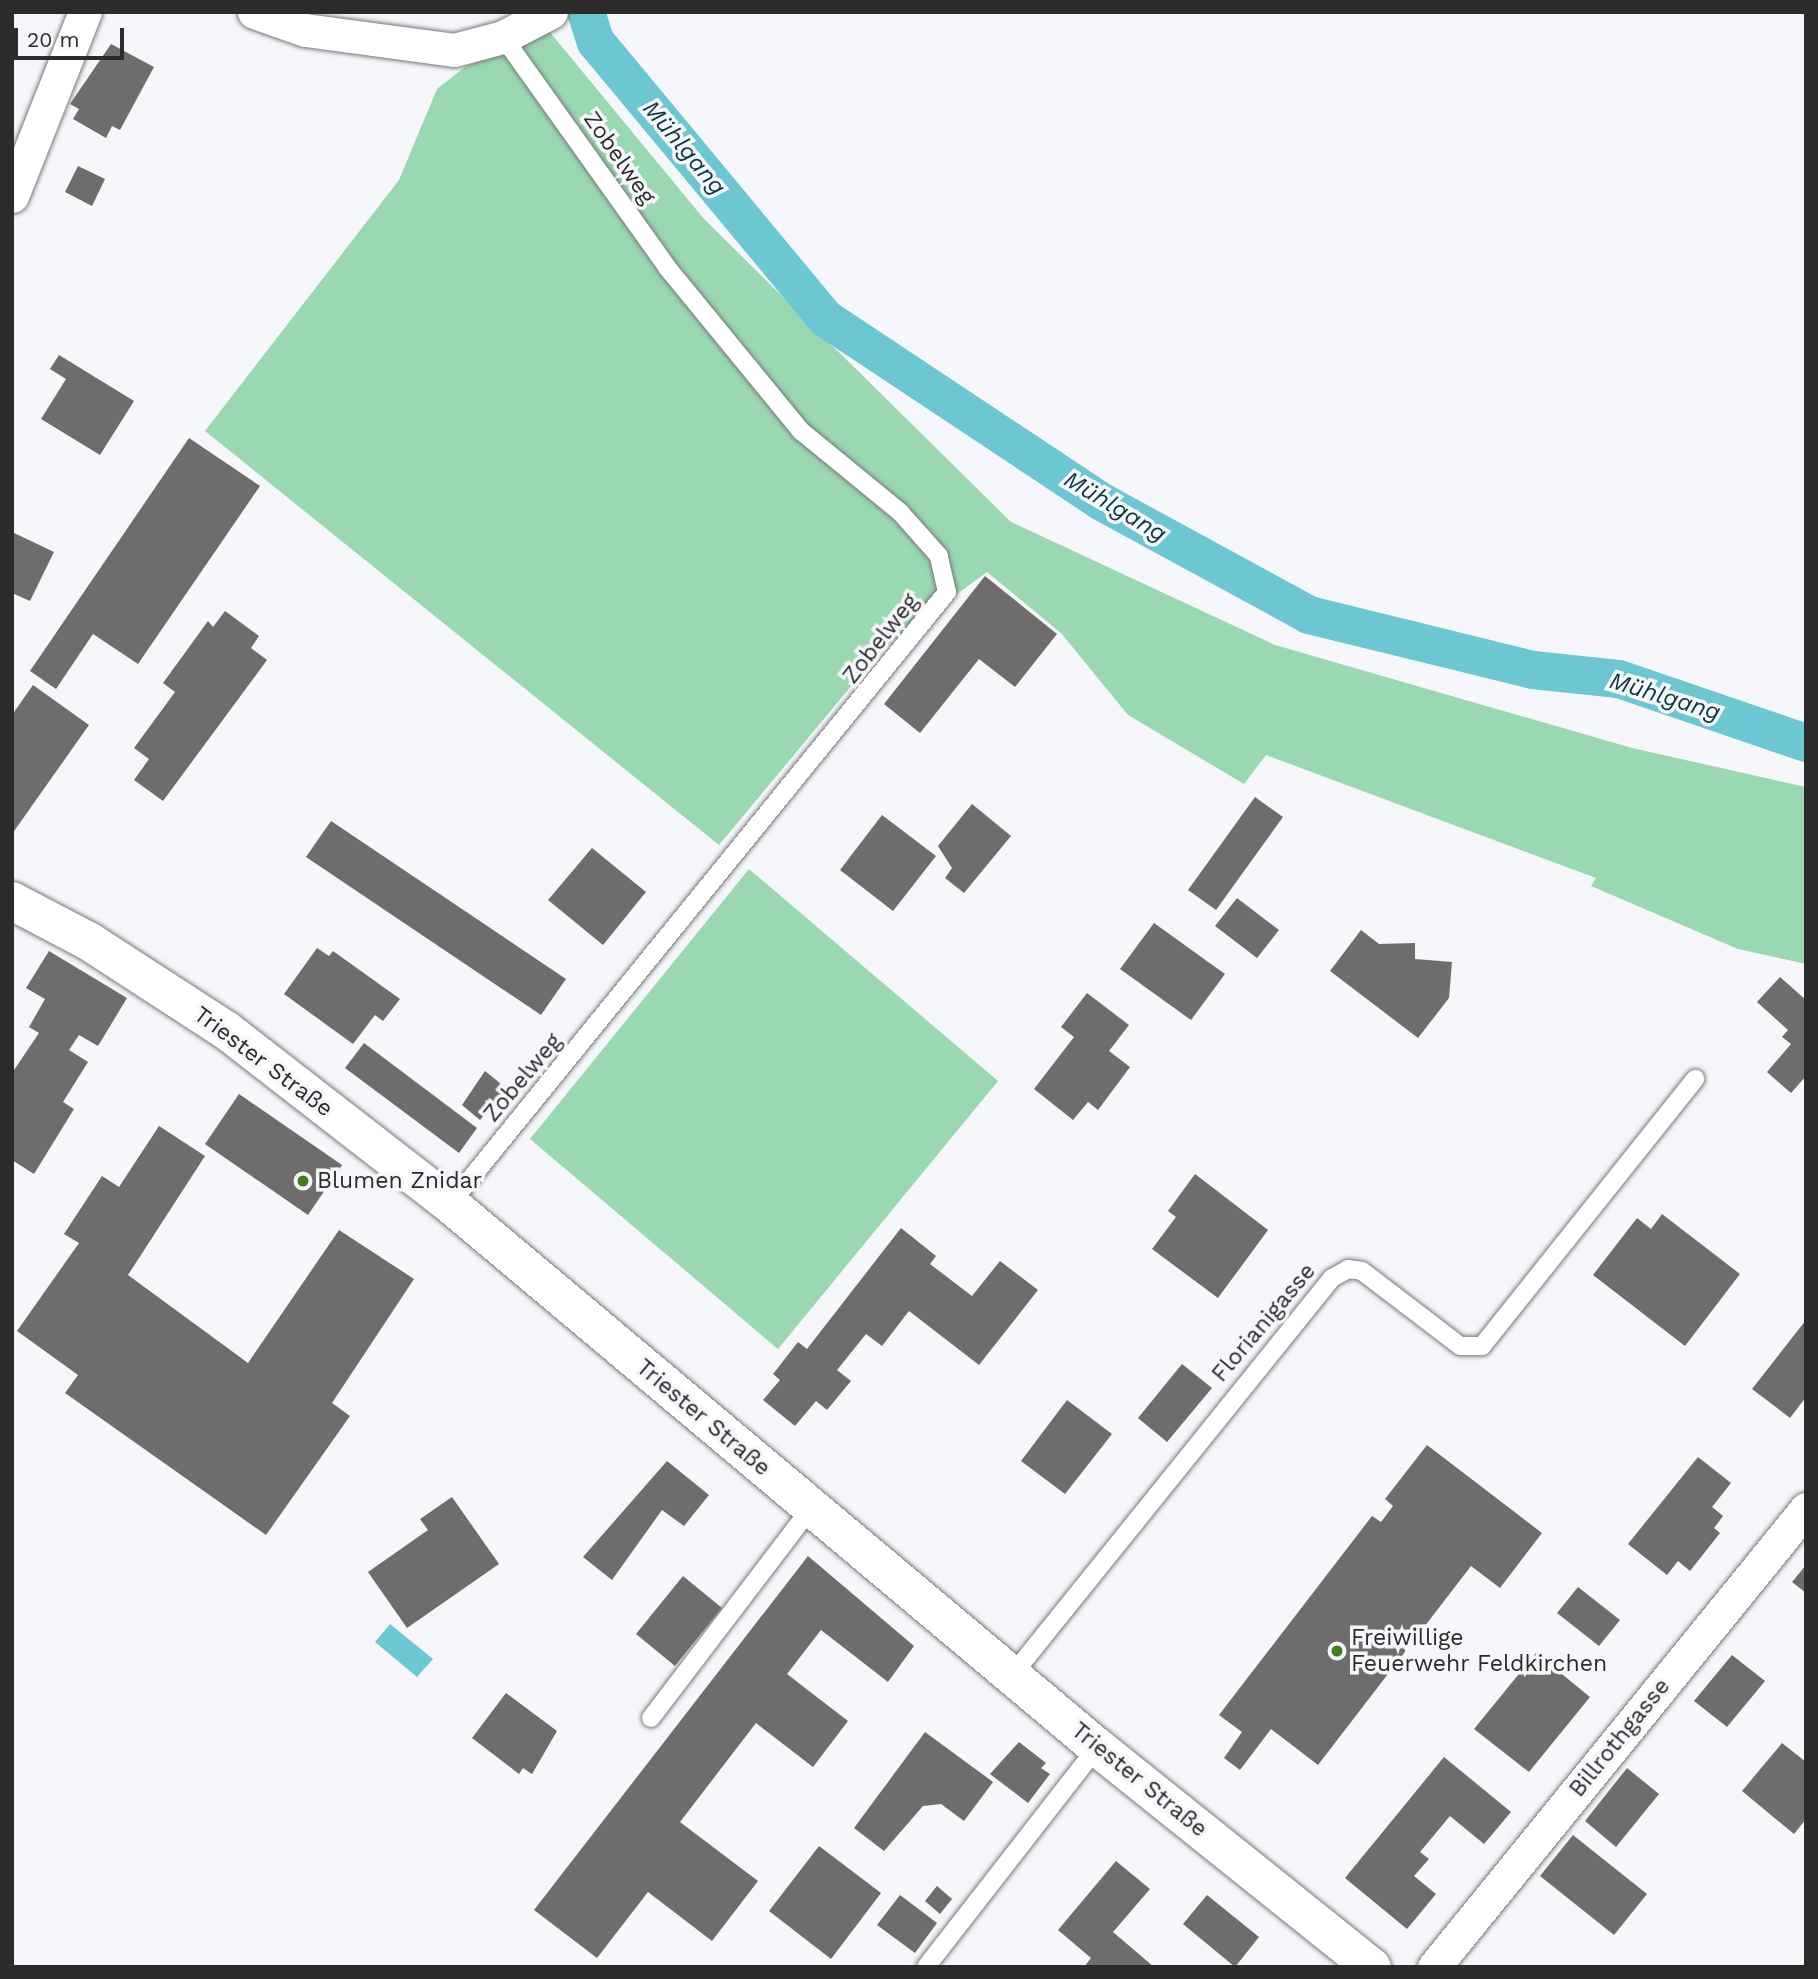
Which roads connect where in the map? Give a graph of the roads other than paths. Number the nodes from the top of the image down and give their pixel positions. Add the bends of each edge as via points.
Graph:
1 (85, 12) edge
2 (254, 12) edge
3 (547, 14) edge
4 (503, 37) junction
5 (12, 196) edge
6 (12, 901) edge
7 (1695, 1079) dead end
8 (450, 1204) junction
9 (810, 1509) junction
10 (1806, 1509) edge
11 (1013, 1674) junction
12 (651, 1718) dead end
13 (1097, 1747) junction
14 (926, 1967) edge
15 (1372, 1967) edge
16 (1434, 1967) edge

1 - 5 street
2 - 4 street via 306,30 454,50
3 - 4 street
4 - 8 lane, Zobelweg via 667,267 801,431 900,512 939,556 947,592
6 - 8 main road, Triester Straße via 90,942 227,1031
7 - 11 lane, Florianigasse via 1482,1346 1460,1346 1362,1271 1348,1269 1332,1278
8 - 9 main road, Triester Straße
9 - 11 main road, Triester Straße
9 - 12 lane
10 - 16 street, Billrothgasse
11 - 13 main road, Triester Straße
13 - 14 lane
13 - 15 main road, Triester Straße

